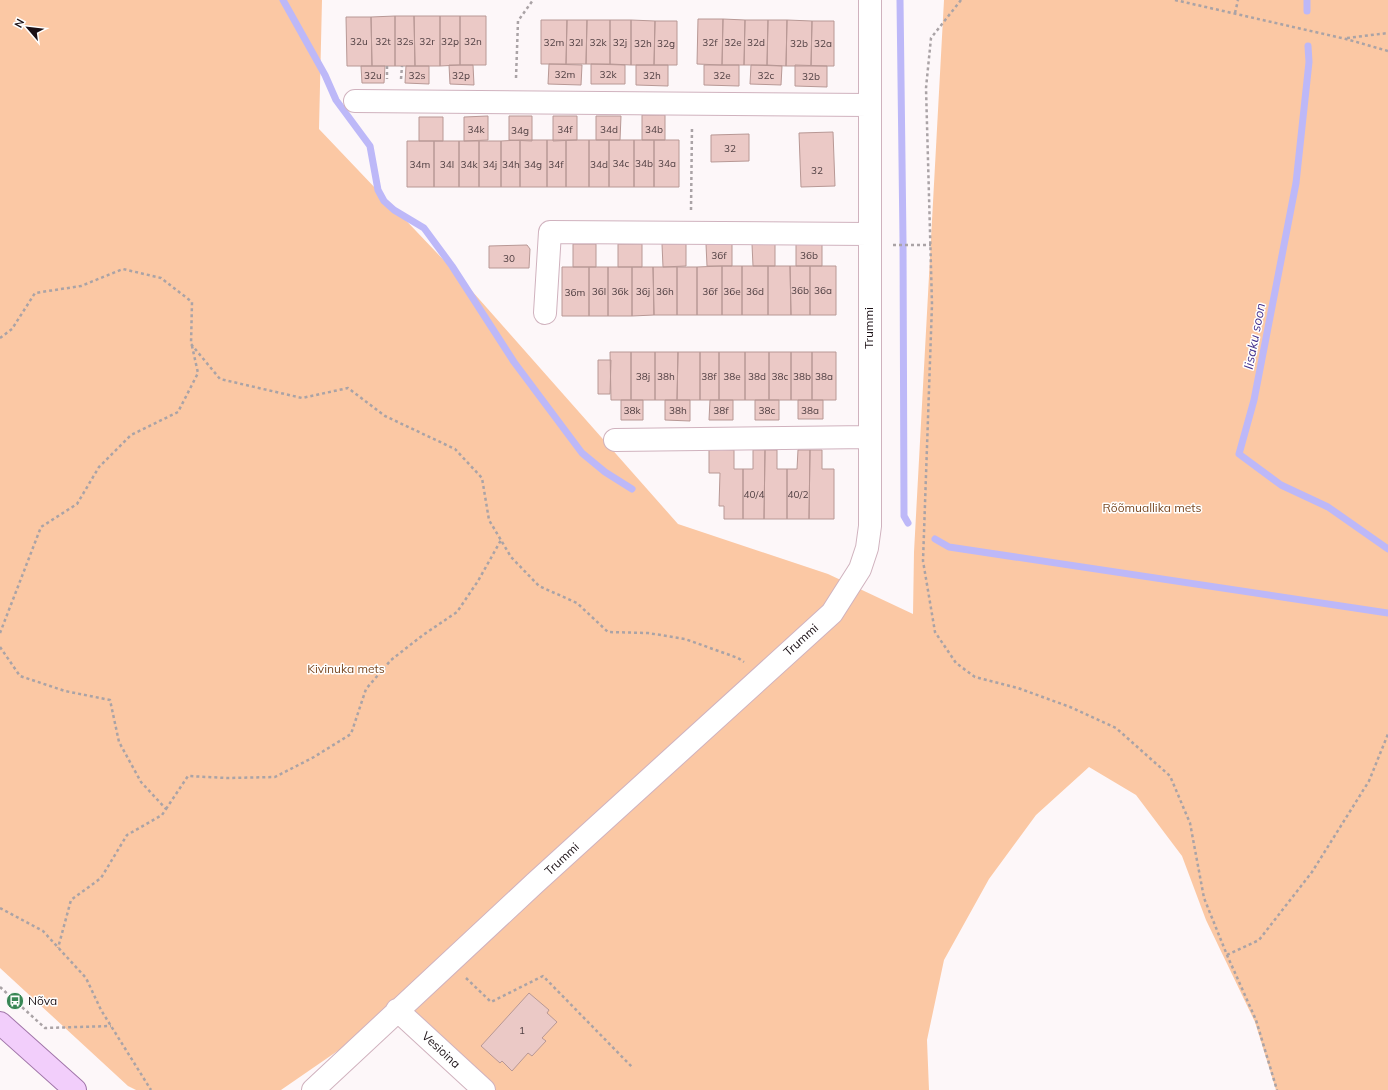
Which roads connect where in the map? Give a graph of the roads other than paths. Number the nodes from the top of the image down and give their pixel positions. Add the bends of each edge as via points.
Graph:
1 (870, 0) edge
2 (356, 101) dead end
3 (869, 105) junction
4 (869, 234) junction
5 (545, 313) dead end
6 (870, 437) junction
7 (615, 440) dead end
8 (397, 1010) junction
9 (0, 1023) edge
10 (75, 1090) edge
11 (313, 1090) edge
12 (484, 1090) edge

1 - 3 street, Trummi
2 - 3 street
3 - 4 street, Trummi
4 - 5 street via 550,232
4 - 6 street, Trummi
6 - 7 street
6 - 8 street, Trummi via 870,526 867,548 860,569 832,613
8 - 11 street, Trummi
8 - 12 street, Vesioina
9 - 10 main road

